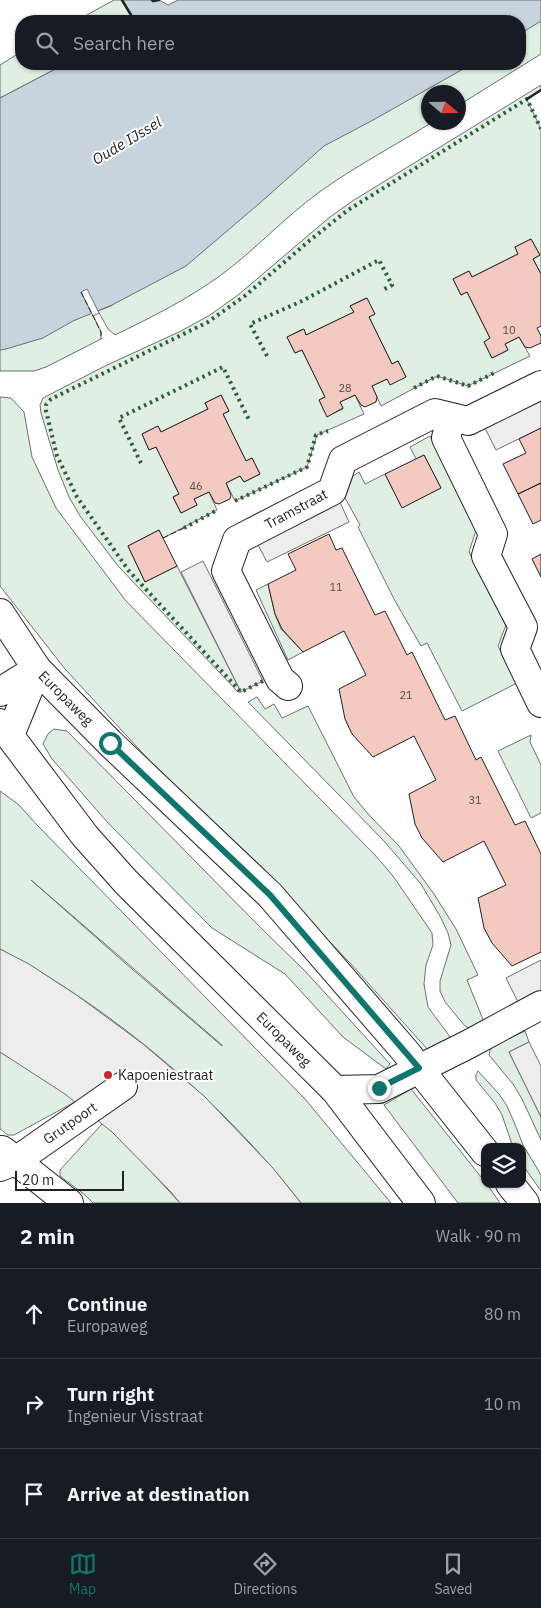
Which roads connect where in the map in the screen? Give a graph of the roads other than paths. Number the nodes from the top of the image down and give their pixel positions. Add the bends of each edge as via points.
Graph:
1 (541, 386) edge
2 (450, 417) junction
3 (0, 614) edge
4 (37, 669) junction
5 (288, 686) dead end
6 (0, 692) edge
7 (541, 703) edge
8 (5, 729) edge
9 (538, 1007) edge
10 (419, 1068) junction
11 (123, 1086) dead end
12 (335, 1090) junction
13 (481, 1147) edge
14 (5, 1159) edge
15 (513, 1188) edge
16 (69, 1203) edge
17 (421, 1203) edge
18 (525, 1203) edge

1 - 2 street, Tramstraat via 468,421
2 - 5 street, Tramstraat via 434,414 344,460 332,491 237,540 226,571 280,679
2 - 7 street via 446,438 493,534 486,556 523,627 516,649
3 - 4 street, Europaweg
4 - 6 street
4 - 8 street
4 - 10 street, Europaweg via 270,895
8 - 12 street, Europaweg via 85,836 126,882
9 - 10 street
10 - 12 street via 379,1088
10 - 13 street, Europaweg
11 - 14 street, Grutpoort
12 - 17 street, Europaweg
14 - 16 street
15 - 18 street

